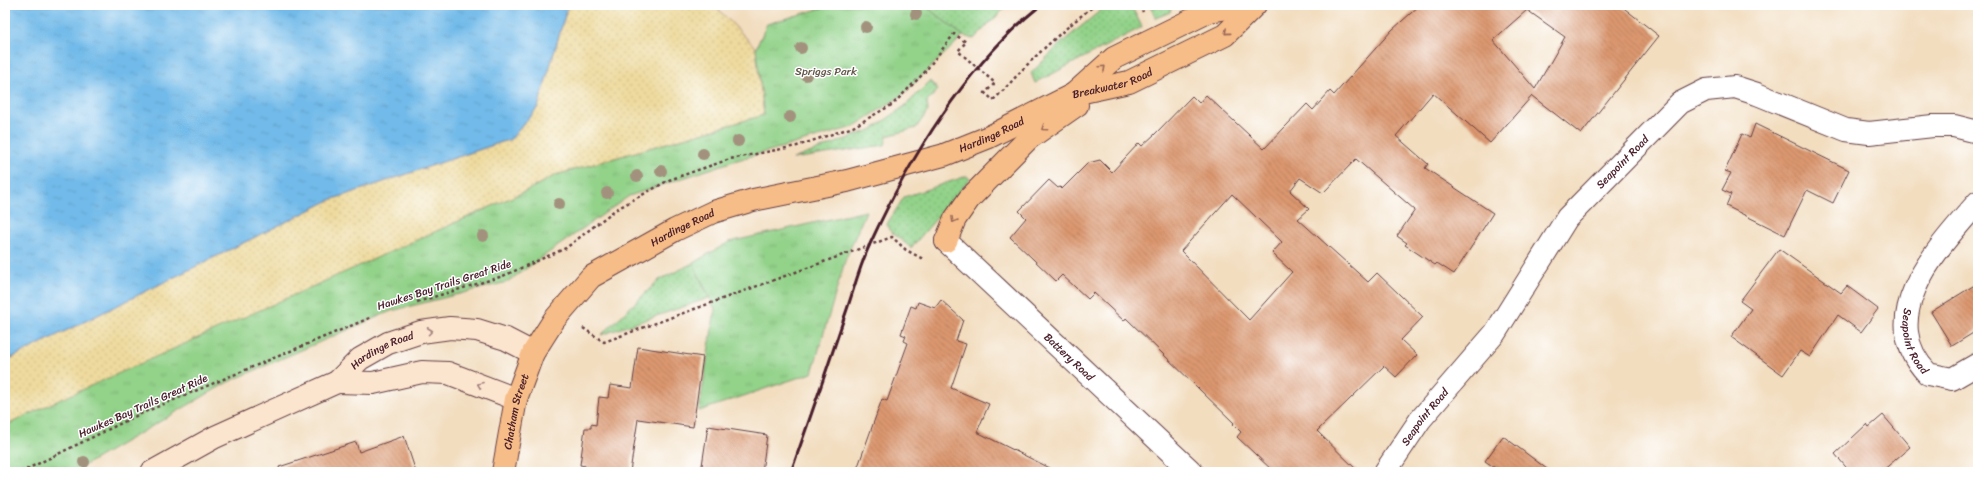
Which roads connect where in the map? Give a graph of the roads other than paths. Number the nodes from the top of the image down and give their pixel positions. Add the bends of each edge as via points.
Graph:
1 (1247, 5) edge
2 (1255, 5) edge
3 (1099, 89) junction
4 (1074, 94) junction
5 (1978, 132) edge
6 (1978, 202) edge
7 (946, 241) joint
8 (533, 353) junction
9 (1978, 364) edge
10 (337, 382) junction
11 (516, 399) junction
12 (152, 472) edge
13 (503, 472) edge
14 (1192, 472) edge
15 (1385, 472) edge

4 -> 1 highway, Breakwater Road via 1114,58 1210,11
2 -> 3 highway, Breakwater Road via 1225,35 1129,82
3 - 4 highway, Breakwater Road
3 -> 7 highway via 1028,139 969,199 955,219
4 - 8 highway, Hardinge Road via 944,155 840,182 753,200 713,212 675,230 591,277 559,313
5 - 15 street, Seapoint Road via 1954,126 1869,133 1846,130 1736,87 1706,90 1680,103 1567,218 1495,333 1420,420
6 - 9 street, Seapoint Road via 1948,237 1918,279 1908,310 1907,334 1913,355 1928,374 1952,379
7 - 14 street, Battery Road
10 -> 8 street, Hardinge Road via 360,359 388,343 421,332 450,328 477,330 506,339
8 - 11 highway, Chatham Street
11 -> 10 street, Hardinge Road via 448,373 422,372 373,383
10 - 12 street, Hardinge Road via 216,436
11 - 13 highway, Chatham Street

